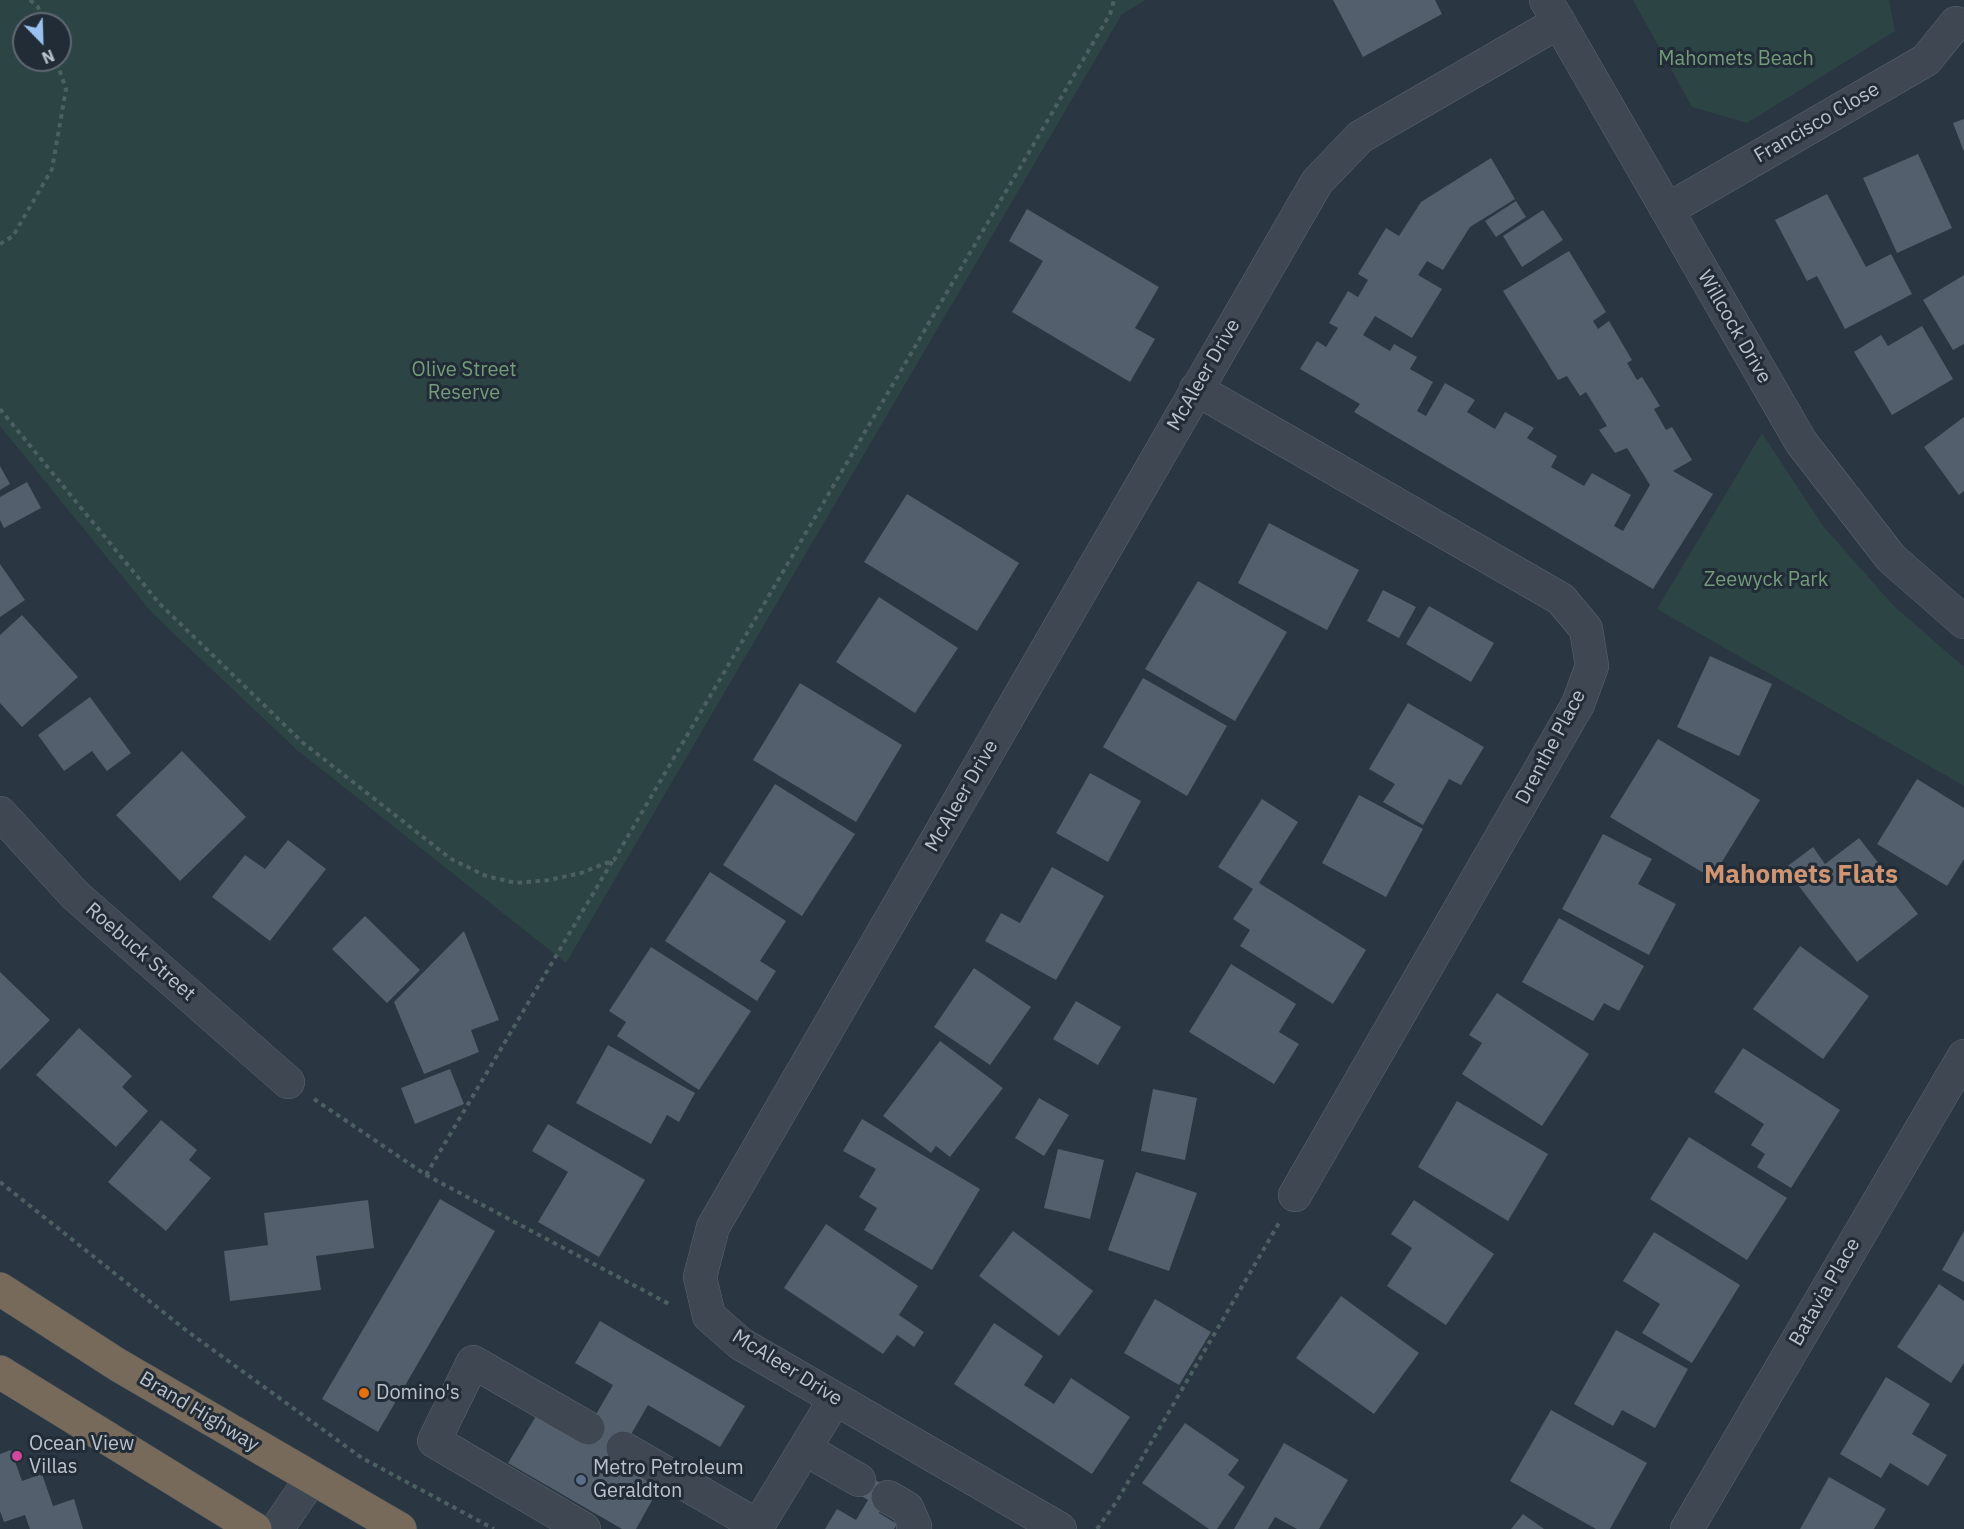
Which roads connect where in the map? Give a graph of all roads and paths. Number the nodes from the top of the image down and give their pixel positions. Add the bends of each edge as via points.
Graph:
1 (30, 0) edge
2 (1114, 0) edge
3 (1553, 11) edge
4 (40, 12) edge
5 (1956, 23) dead end
6 (60, 72) edge
7 (1667, 210) junction
8 (0, 244) edge
9 (1196, 389) junction
10 (0, 409) edge
11 (1964, 622) edge
12 (0, 813) edge
13 (614, 860) junction
14 (1964, 1056) edge
15 (288, 1082) joint
16 (426, 1175) junction
17 (0, 1182) edge
18 (1295, 1195) dead end
19 (1270, 1239) dead end
20 (0, 1289) edge
21 (666, 1303) dead end
22 (0, 1372) edge
23 (836, 1399) junction
24 (588, 1428) dead end
25 (623, 1448) dead end
26 (805, 1449) junction
27 (311, 1479) junction
28 (859, 1480) dead end
29 (888, 1497) dead end
30 (757, 1527) edge
31 (255, 1529) edge
32 (277, 1529) edge
33 (400, 1529) edge
34 (494, 1529) edge
35 (584, 1529) edge
36 (913, 1529) edge
37 (1060, 1529) edge
38 (1097, 1529) edge
39 (1687, 1529) edge

1 - 4 path
2 - 13 path via 1110,14
3 - 7 street, Willcock Drive
3 - 9 street, McAleer Drive via 1360,137 1317,182
5 - 7 street, Francisco Close via 1926,60
6 - 8 path via 66,89 52,169 13,236
7 - 11 street, Willcock Drive via 1801,442 1891,558
9 - 18 street, Drenthe Place via 1561,599 1586,629 1592,666 1578,704
9 - 23 street, McAleer Drive via 713,1227 700,1277 709,1316 741,1344
10 - 13 path via 159,603 302,742 451,859 486,876 516,883 581,873
12 - 15 street, Roebuck Street via 75,895
13 - 16 path
14 - 39 street, Batavia Place
15 - 16 path
16 - 21 path
17 - 34 path via 187,1331 362,1458
19 - 38 path
20 - 27 highway, Brand Highway via 118,1365
22 - 31 highway
23 - 26 street
23 - 37 street, McAleer Drive
24 - 35 street via 473,1362 434,1441
25 - 30 street
26 - 28 street
26 - 30 street
27 - 32 street
27 - 33 highway, Brand Highway
29 - 36 street via 907,1508

